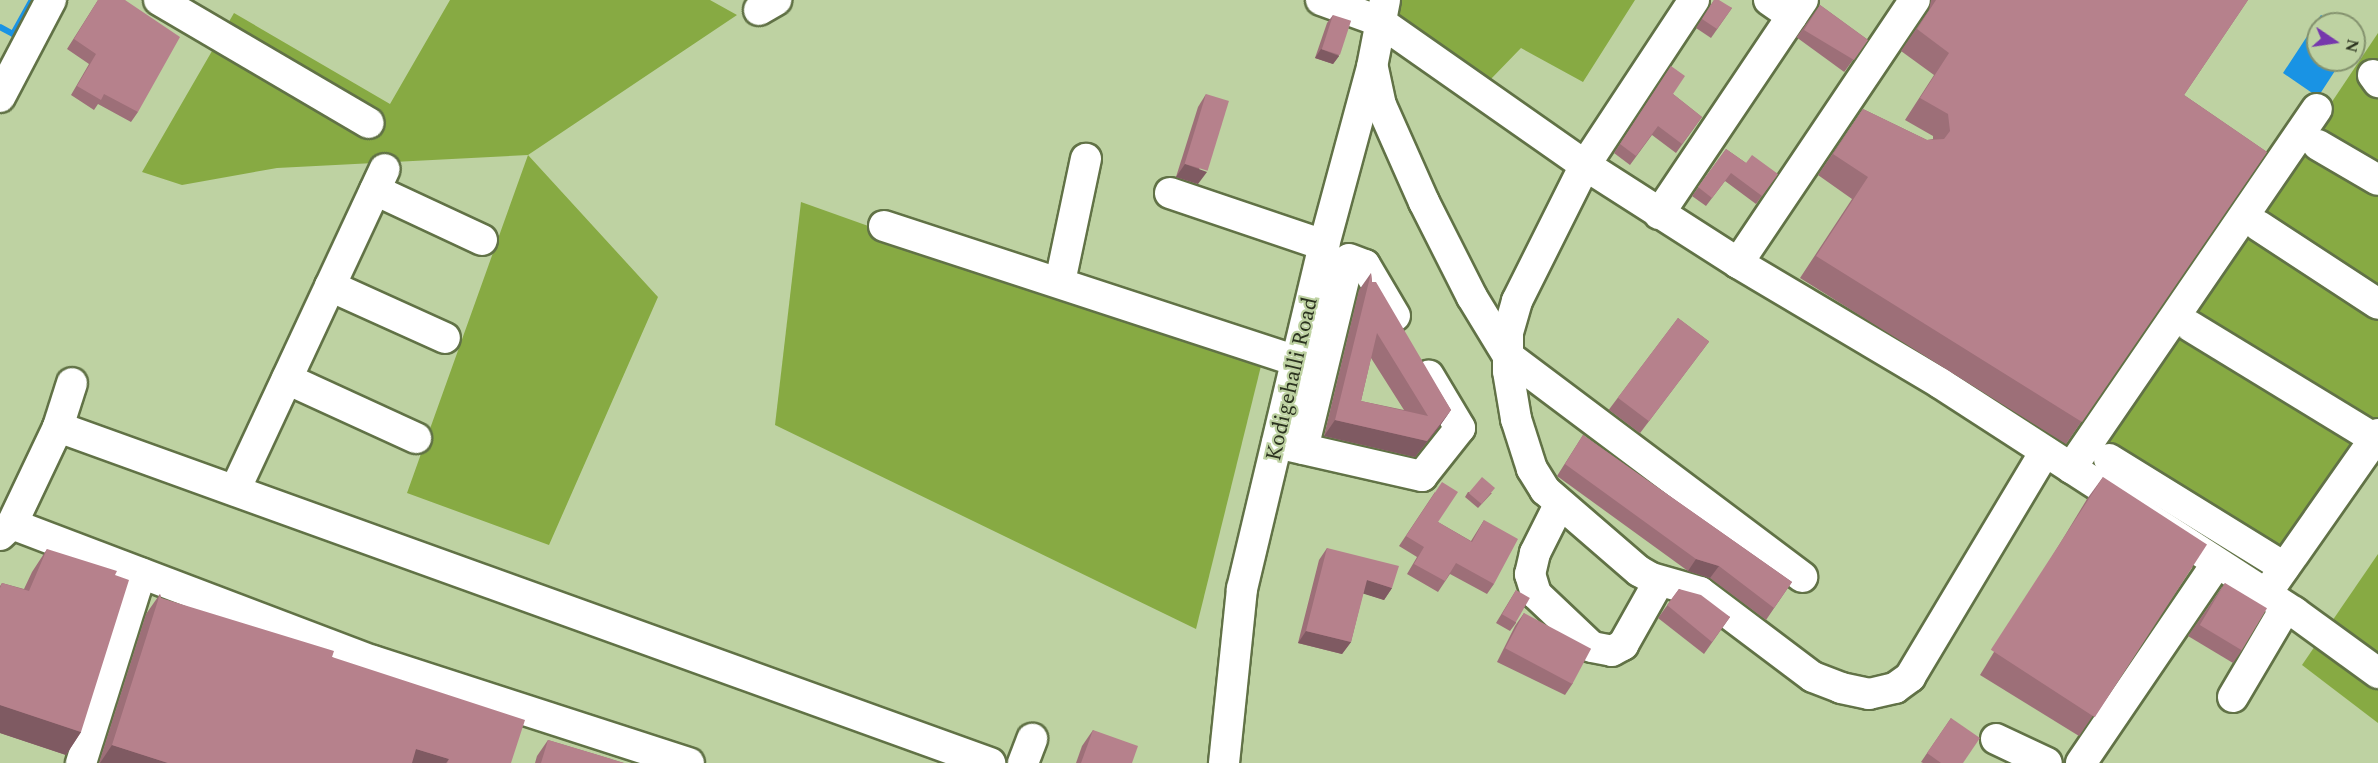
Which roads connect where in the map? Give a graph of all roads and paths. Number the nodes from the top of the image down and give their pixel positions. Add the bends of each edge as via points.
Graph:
1 (51, 0) edge
2 (159, 0) edge
3 (1321, 0) edge
4 (1694, 0) edge
5 (1915, 0) edge
6 (1788, 5) edge
7 (1382, 10) edge
8 (7, 64) edge
9 (1372, 67) junction
10 (0, 97) edge
11 (1842, 109) junction
12 (2317, 109) dead end
13 (369, 123) dead end
14 (1870, 123) edge
15 (2318, 145) dead end
16 (1086, 159) dead end
17 (1585, 165) junction
18 (2378, 180) edge
19 (1170, 194) dead end
20 (1659, 214) junction
21 (885, 226) dead end
22 (2259, 226) dead end
23 (482, 240) dead end
24 (1738, 263) junction
25 (1329, 264) junction
26 (1060, 282) junction
27 (330, 286) junction
28 (2378, 304) edge
29 (2190, 326) dead end
30 (445, 338) dead end
31 (1508, 356) junction
32 (1297, 361) junction
33 (287, 380) junction
34 (72, 383) dead end
35 (58, 427) junction
36 (2376, 436) edge
37 (416, 438) dead end
38 (1290, 446) junction
39 (2045, 451) junction
40 (2109, 459) dead end
41 (2071, 468) junction
42 (235, 490) junction
43 (1559, 505) junction
44 (6, 529) edge
45 (2217, 563) junction
46 (2284, 567) junction
47 (141, 573) junction
48 (1802, 577) dead end
49 (1659, 581) junction
50 (2275, 601) junction
51 (2378, 673) edge
52 (2233, 698) dead end
53 (1996, 739) dead end
54 (81, 763) edge
55 (689, 763) edge
56 (990, 763) edge
57 (1224, 763) edge
58 (2047, 763) edge
59 (2081, 763) edge

1 - 8 street
2 - 13 street
3 - 7 street
4 - 17 street
5 - 11 street
6 - 20 street
7 - 9 street, Kodigehalli Road
7 - 17 street
8 - 10 street
9 - 25 street, Kodigehalli Road
9 - 31 street via 1381,105 1424,202 1472,297
11 - 14 street
11 - 24 street
12 - 41 street
15 - 18 street
16 - 26 street
17 - 20 street
17 - 31 street via 1517,301 1508,332
19 - 25 street
20 - 24 street
21 - 26 street
22 - 28 street
23 - 27 street via 380,179
24 - 39 street via 1940,383
25 - 32 street, Kodigehalli Road
25 - 38 street
25 - 38 street via 1349,259 1365,265 1460,428 1422,476
26 - 32 street
27 - 30 street
27 - 33 street
29 - 36 street
31 - 43 street via 1516,419 1532,469
31 - 48 street
32 - 38 street, Kodigehalli Road
33 - 37 street
33 - 42 street
34 - 35 street
35 - 42 street
35 - 44 street
36 - 46 street
38 - 57 street, Kodigehalli Road via 1242,589
39 - 41 street
39 - 49 street via 1910,676 1895,688 1869,694 1813,677 1700,592
40 - 46 street
41 - 45 street
42 - 56 street
43 - 49 street via 1639,571
43 - 49 street via 1535,553 1530,574 1536,594 1592,647 1612,651 1623,645
44 - 47 street
45 - 50 street
45 - 59 street
46 - 50 street
47 - 54 street
47 - 55 street via 373,661
50 - 51 street
50 - 52 street
53 - 58 street

